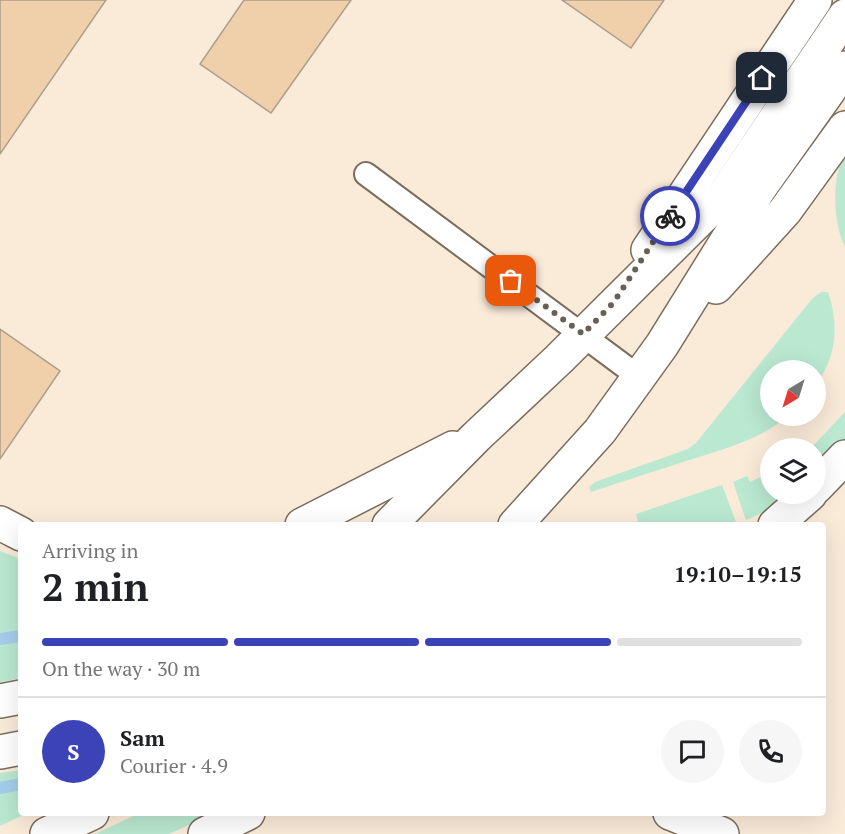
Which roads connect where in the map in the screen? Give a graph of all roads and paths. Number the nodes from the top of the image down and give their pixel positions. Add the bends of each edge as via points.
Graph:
1 (815, 0) edge
2 (845, 16) edge
3 (845, 68) edge
4 (845, 128) edge
5 (366, 174) dead end
6 (614, 302) junction
7 (583, 334) junction
8 (662, 345) junction
9 (639, 377) junction
10 (476, 437) junction
11 (845, 457) edge
12 (826, 477) edge
13 (798, 504) edge
14 (308, 522) edge
15 (392, 522) edge
16 (518, 522) edge
17 (777, 522) edge
18 (0, 523) edge
19 (18, 532) edge
20 (18, 698) edge
21 (0, 701) edge
22 (18, 749) edge
23 (0, 752) edge
24 (86, 816) edge
25 (242, 816) edge
26 (677, 816) edge
27 (47, 834) edge
28 (206, 834) edge
29 (722, 834) edge

1 - 6 main road
2 - 6 main road via 724,195
3 - 8 main road via 759,189
4 - 8 main road via 785,212
5 - 7 lane
6 - 7 main road
7 - 9 lane
7 - 10 main road
8 - 9 main road
9 - 16 main road via 600,431
10 - 14 main road
10 - 15 main road
11 - 12 main road
13 - 17 main road
18 - 19 main road
20 - 21 main road
22 - 23 main road
24 - 27 main road
25 - 28 main road
26 - 29 main road

